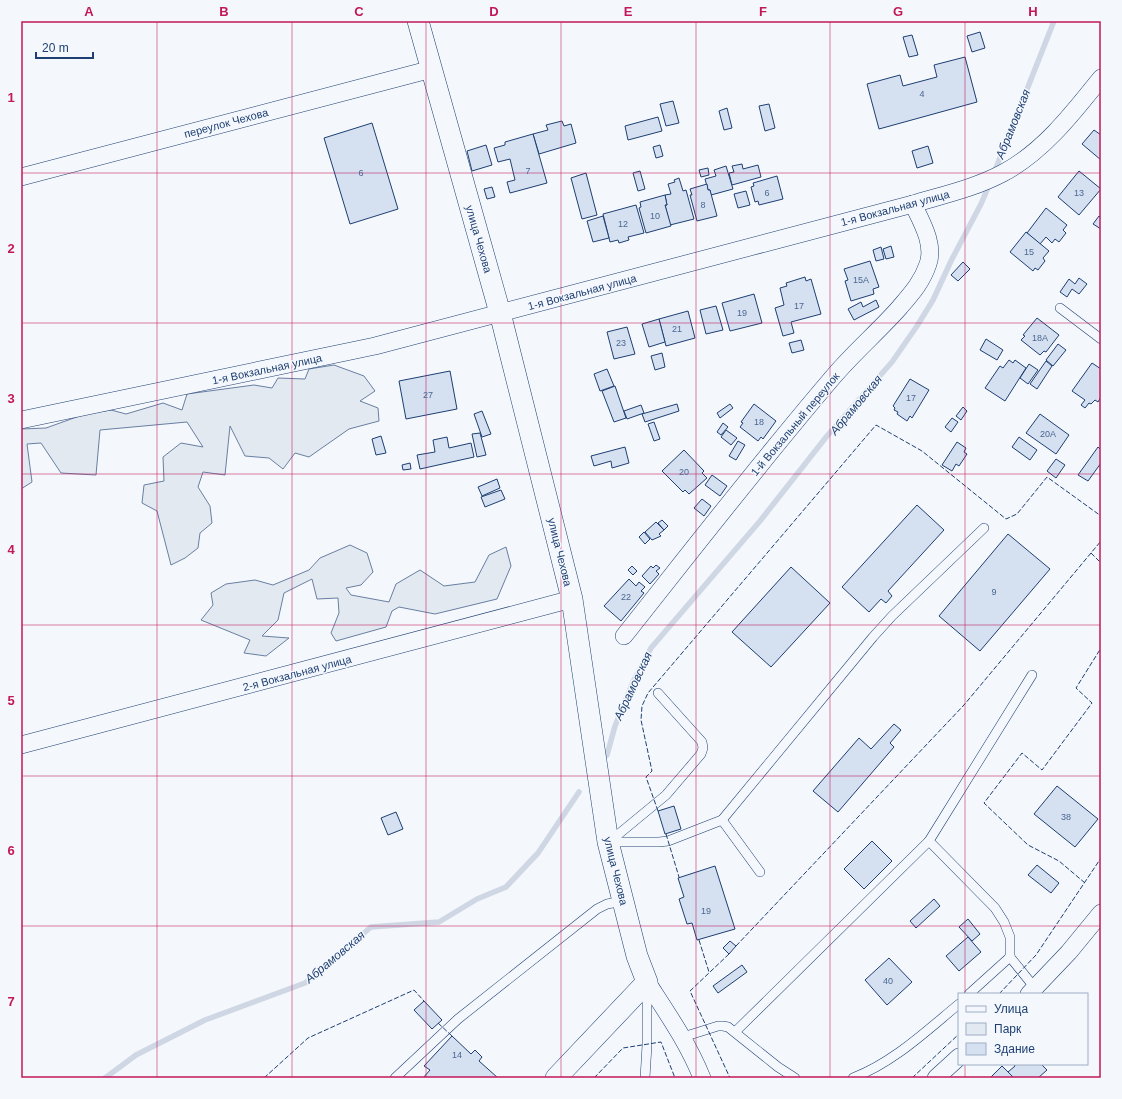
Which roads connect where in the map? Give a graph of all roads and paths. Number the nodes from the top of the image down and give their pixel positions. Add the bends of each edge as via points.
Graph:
1 (418, 21) edge
2 (432, 69) junction
3 (1101, 78) edge
4 (21, 177) edge
5 (913, 204) junction
6 (1060, 308) dead end
7 (500, 313) junction
8 (1101, 339) edge
9 (21, 420) edge
10 (984, 528) dead end
11 (572, 599) junction
12 (624, 636) dead end
13 (1032, 675) dead end
14 (658, 693) dead end
15 (21, 745) edge
16 (722, 820) junction
17 (608, 842) junction
18 (929, 842) junction
19 (760, 872) dead end
20 (623, 901) junction
21 (1101, 912) edge
22 (1010, 957) junction
23 (647, 982) junction
24 (1032, 991) edge
25 (971, 993) edge
26 (958, 1005) edge
27 (735, 1032) junction
28 (683, 1037) junction
29 (958, 1058) edge
30 (396, 1078) edge
31 (556, 1078) edge
32 (645, 1078) edge
33 (702, 1078) edge
34 (795, 1078) edge
35 (853, 1078) edge
36 (936, 1078) edge

1 - 2 street, улица Чехова
2 - 4 street, переулок Чехова
2 - 7 street, улица Чехова
3 - 5 street, 1-я Вокзальная улица via 1060,126 1019,163 986,181
5 - 7 street, 1-я Вокзальная улица
5 - 12 street, 1-й Вокзальный переулок via 928,237 930,251 929,262 918,286 806,409
6 - 8 lane
7 - 9 street, 1-я Вокзальная улица via 374,346
7 - 11 street, улица Чехова
10 - 16 lane via 892,616
11 - 15 street, 2-я Вокзальная улица
11 - 17 street, улица Чехова
13 - 18 lane
14 - 17 lane via 702,742 701,754 666,795
16 - 17 lane via 668,841
16 - 19 lane
17 - 20 street, улица Чехова
18 - 22 lane via 995,908 1010,936
18 - 27 lane
20 - 23 street, улица Чехова via 637,956
20 - 30 lane via 607,904 598,909 458,1019
21 - 24 street via 1069,952
22 - 24 lane
22 - 25 lane
23 - 28 street, улица Чехова
23 - 31 street
23 - 32 lane
26 - 35 lane via 901,1051 872,1070
27 - 28 lane via 723,1026
27 - 34 lane
28 - 33 street, улица Чехова
29 - 36 street

